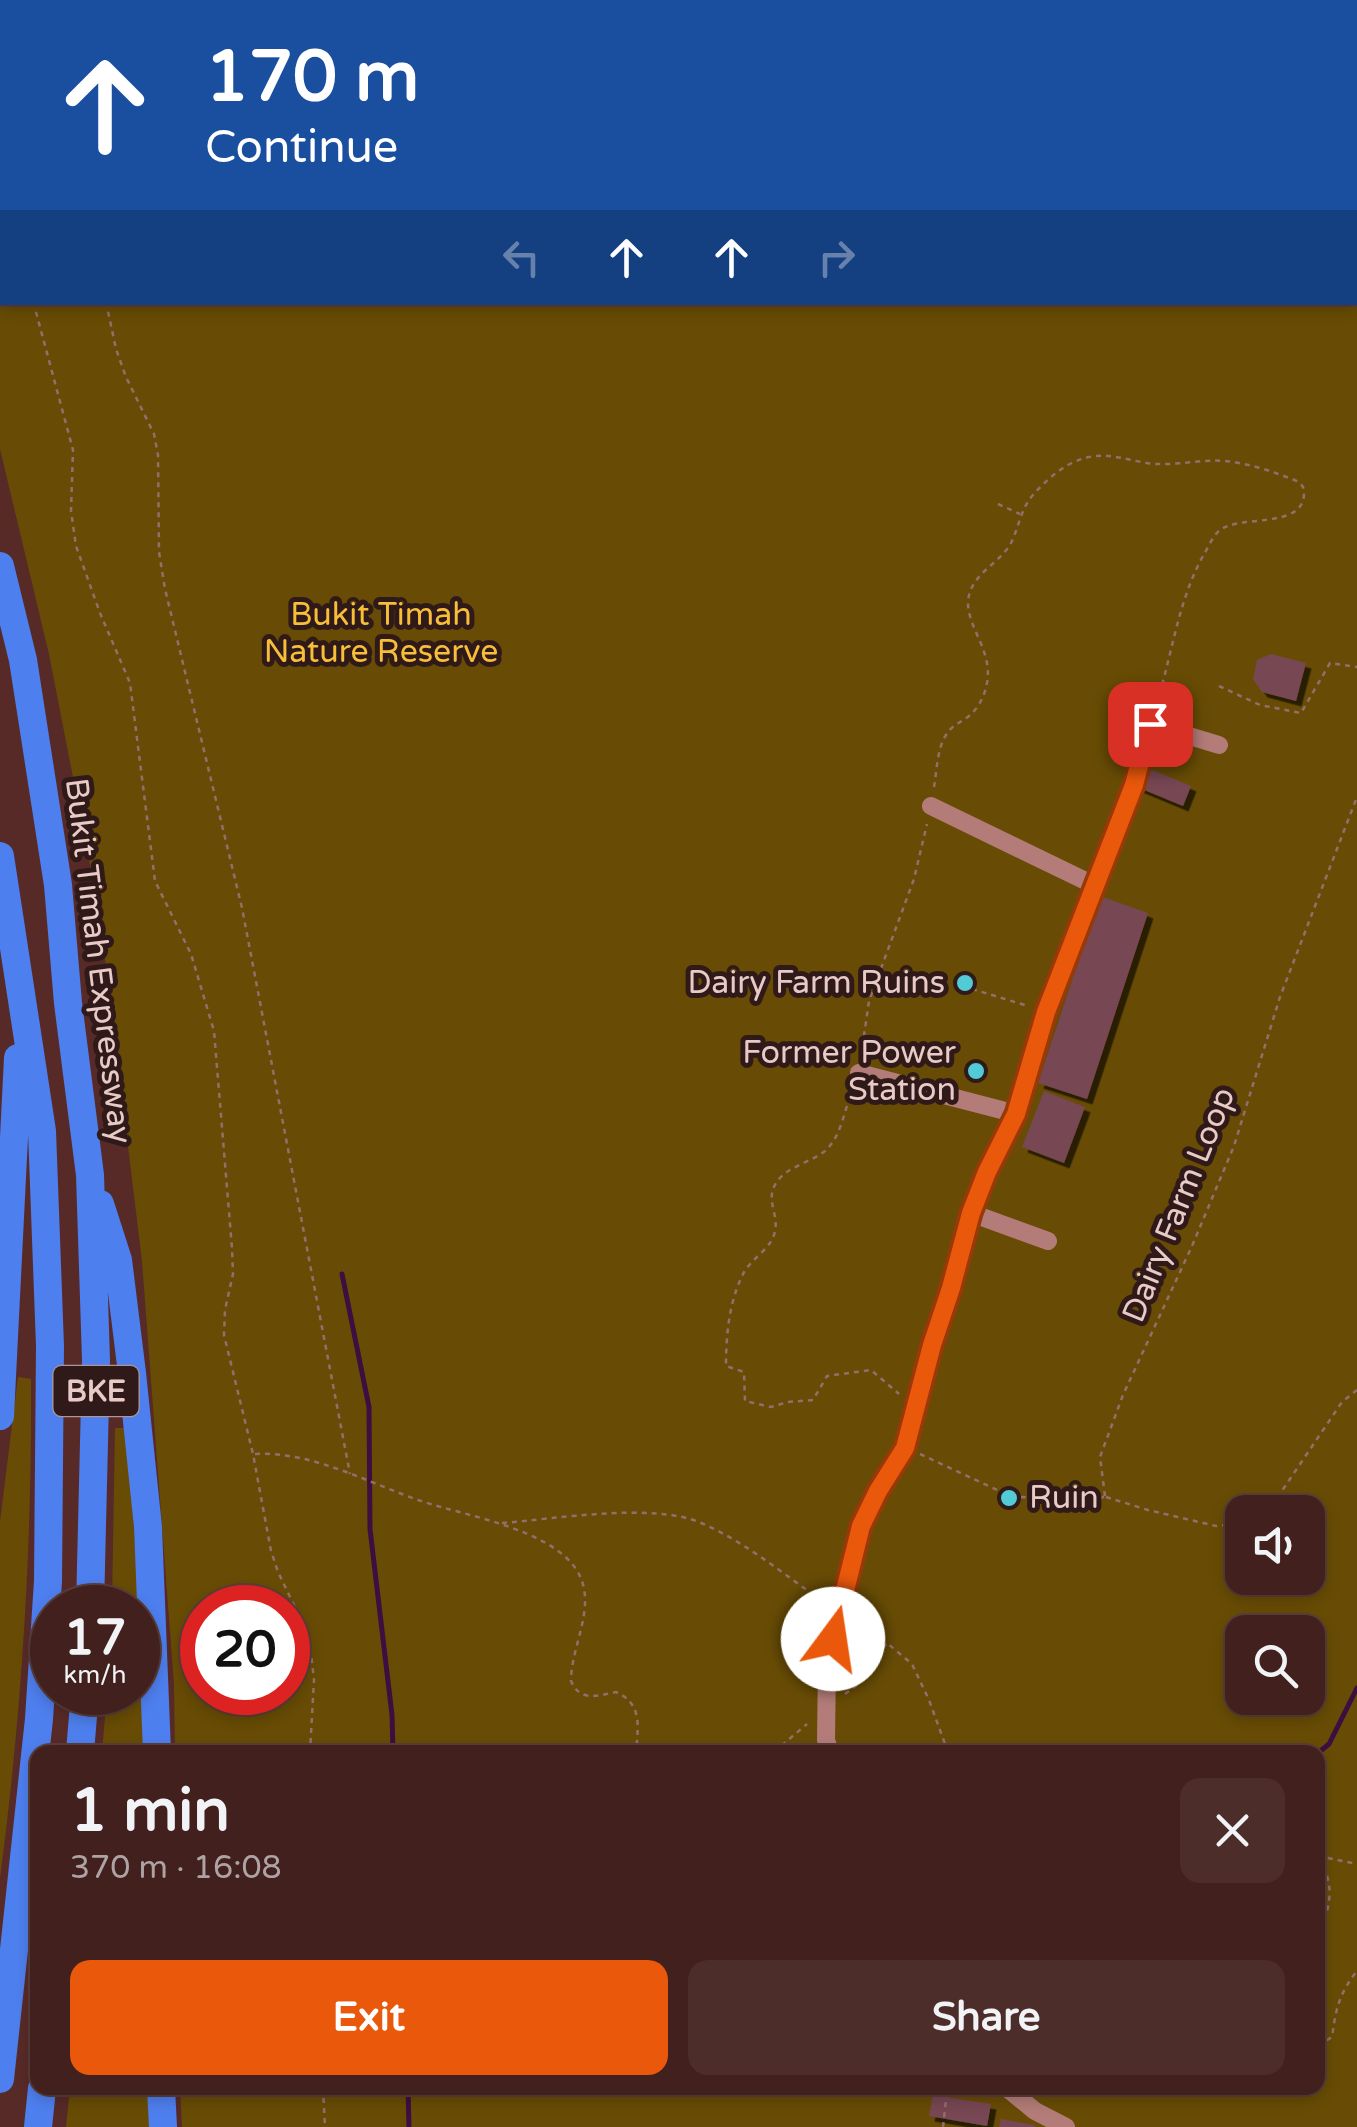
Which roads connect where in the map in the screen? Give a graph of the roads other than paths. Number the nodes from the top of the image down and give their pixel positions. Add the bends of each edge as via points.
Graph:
1 (0, 566) edge
2 (1218, 745) dead end
3 (931, 806) road end
4 (0, 856) edge
5 (1094, 885) junction
6 (21, 1002) junction
7 (859, 1073) road end
8 (1016, 1114) junction
9 (90, 1175) junction
10 (971, 1213) junction
11 (1048, 1241) dead end
12 (0, 1416) edge
13 (91, 1585) edge
14 (83, 1715) edge
15 (36, 1745) edge
16 (81, 1745) edge
17 (158, 1745) edge
18 (828, 1745) edge
19 (30, 1802) edge
20 (1, 2069) edge
21 (0, 2079) edge
22 (41, 2095) edge
23 (161, 2095) edge
24 (1016, 2095) edge
25 (38, 2127) edge
26 (163, 2127) edge
27 (1066, 2127) edge

1 - 9 highway, Bukit Timah Expressway / BKE via 58,886
2 - 5 lane via 1150,724
3 - 5 lane
4 - 6 highway, BKE
5 - 8 lane
6 - 12 highway
6 - 15 highway, BKE via 42,1131 50,1346 48,1581
7 - 8 lane
8 - 10 lane
9 - 13 highway, Bukit Timah Expressway / BKE via 96,1360
9 - 17 highway via 118,1260 132,1373 148,1528
10 - 11 lane
10 - 18 lane via 905,1448 861,1526 826,1665
14 - 16 highway
19 - 20 highway, BKE
20 - 21 highway, BKE
22 - 25 highway
23 - 26 highway
24 - 27 lane

